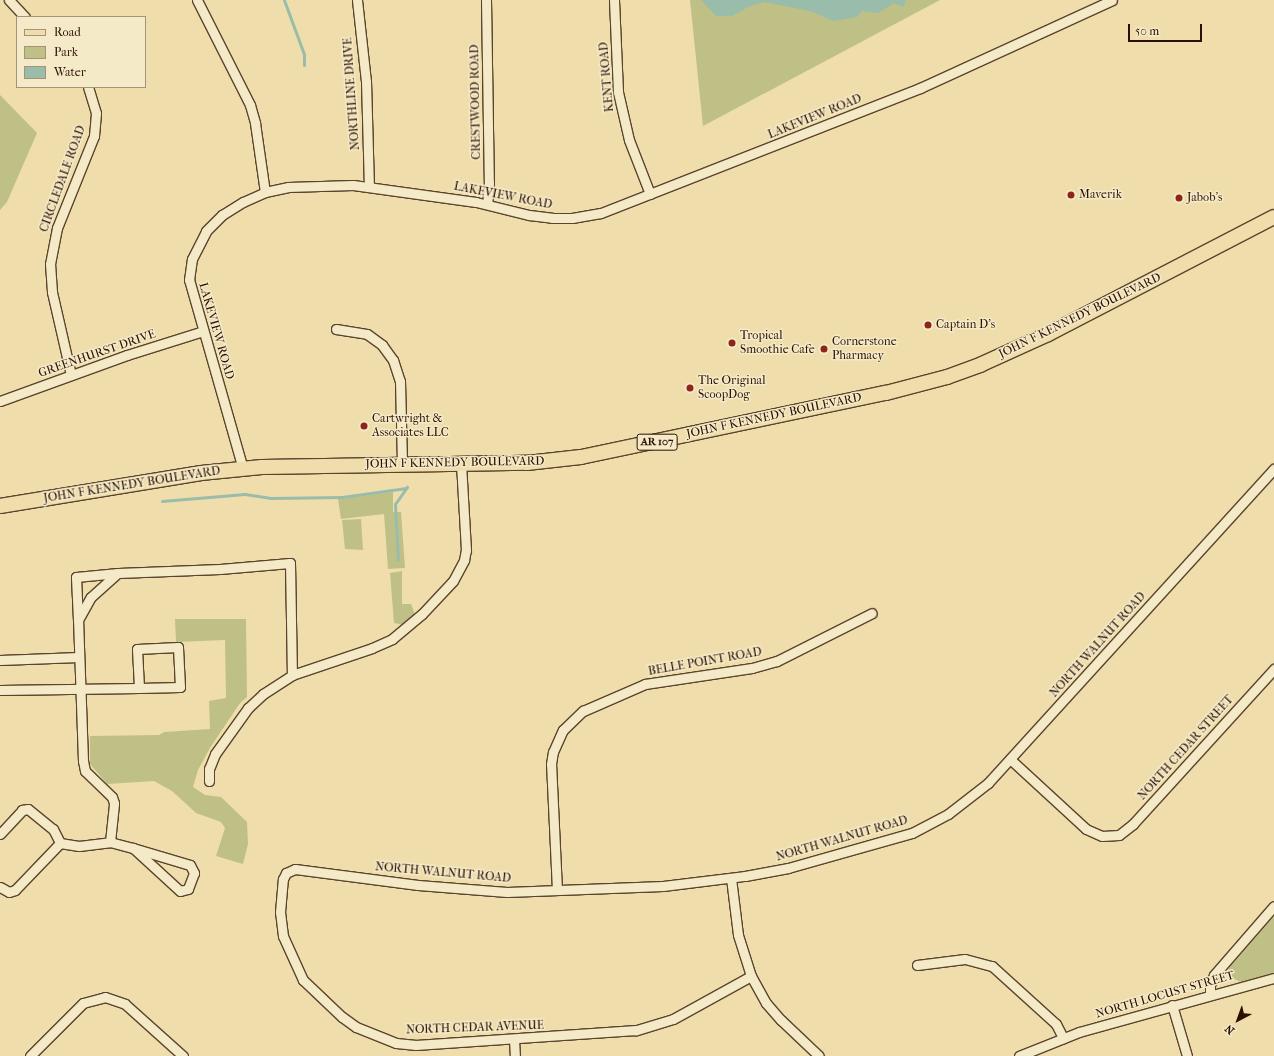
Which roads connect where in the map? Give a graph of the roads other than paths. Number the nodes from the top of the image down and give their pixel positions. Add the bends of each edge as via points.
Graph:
1 (9, 0) edge
2 (197, 0) edge
3 (357, 0) edge
4 (486, 0) edge
5 (614, 0) edge
6 (1112, 0) edge
7 (24, 16) edge
8 (88, 88) edge
9 (369, 186) junction
10 (265, 192) junction
11 (650, 194) junction
12 (487, 204) junction
13 (1274, 217) edge
14 (336, 329) dead end
15 (203, 331) junction
16 (71, 375) junction
17 (0, 401) edge
18 (461, 463) junction
19 (402, 464) junction
20 (243, 469) junction
21 (1274, 469) edge
22 (0, 506) edge
23 (118, 573) junction
24 (872, 613) dead end
25 (78, 620) junction
26 (79, 657) junction
27 (0, 660) edge
28 (1274, 669) edge
29 (292, 675) junction
30 (140, 688) junction
31 (81, 689) junction
32 (0, 690) edge
33 (1010, 759) junction
34 (209, 781) dead end
35 (0, 834) edge
36 (110, 842) junction
37 (60, 844) junction
38 (133, 848) junction
39 (731, 878) junction
40 (0, 887) edge
41 (557, 890) junction
42 (281, 891) joint
43 (1274, 906) edge
44 (917, 965) dead end
45 (750, 976) junction
46 (1274, 978) edge
47 (1210, 995) junction
48 (1172, 1005) junction
49 (1063, 1038) junction
50 (514, 1039) junction
51 (1040, 1052) edge
52 (30, 1056) edge
53 (183, 1056) edge
54 (515, 1056) edge
55 (819, 1056) edge
56 (1019, 1056) edge
57 (1186, 1056) edge

1 - 7 street
2 - 10 street via 250,105 255,122
3 - 9 street, NORTHLINE DRIVE via 366,81
4 - 12 street, CRESTWOOD ROAD via 489,183
5 - 11 street, KENT ROAD via 618,92 628,140
6 - 11 street, LAKEVIEW ROAD via 920,88
8 - 16 street, CIRCLEDALE ROAD via 96,113 94,136 57,228 50,264 52,292
9 - 10 street, LAKEVIEW ROAD via 318,185
9 - 12 street, LAKEVIEW ROAD
10 - 15 street, LAKEVIEW ROAD via 242,202 222,215 206,231 194,251 189,280
11 - 12 street, LAKEVIEW ROAD via 601,213 572,218 528,215
13 - 18 main road, JOHN F KENNEDY BOULEVARD / AR 107 via 1048,334 947,377 886,393 600,454 527,463
14 - 19 street via 366,334 382,345 393,360 400,381
15 - 16 street, GREENHURST DRIVE
15 - 20 street, LAKEVIEW ROAD
16 - 17 street, GREENHURST DRIVE
18 - 19 main road, JOHN F KENNEDY BOULEVARD / AR 107
18 - 29 street via 466,550 464,560 453,581 422,614 392,639
19 - 20 main road, JOHN F KENNEDY BOULEVARD / AR 107
20 - 22 main road, JOHN F KENNEDY BOULEVARD / AR 107 via 201,473
21 - 33 street, NORTH WALNUT ROAD
23 - 25 street via 91,597
23 - 25 street via 76,577
23 - 29 street via 290,563
24 - 41 street, BELLE POINT ROAD via 777,661 752,668 644,684 583,711 563,730 553,752 551,764
25 - 26 street
26 - 27 street
26 - 31 street
28 - 33 street, NORTH CEDAR STREET via 1133,824 1111,837 1095,835 1086,830
29 - 34 street via 263,694 248,708 215,754 209,769
30 - 30 street via 180,687 178,647 138,649
30 - 31 street
31 - 32 street
31 - 36 street via 82,761 85,771 112,797 114,809
33 - 39 street, NORTH WALNUT ROAD via 970,799 912,833 795,866
35 - 37 street via 22,810 28,809 53,829
36 - 37 street via 78,846
36 - 38 street
37 - 40 street via 15,890 9,892
38 - 38 street via 190,866 194,873 188,889 180,891
39 - 41 street, NORTH WALNUT ROAD via 663,886
39 - 45 street via 738,935
41 - 42 street, NORTH WALNUT ROAD via 468,890 295,869 286,873
42 - 50 street, NORTH CEDAR AVENUE via 283,936 297,970 318,996 356,1027 382,1039 416,1045
43 - 47 street via 1214,975
44 - 49 street via 965,959 992,966 1056,1024
45 - 50 street, NORTH CEDAR AVENUE via 694,1008 655,1026 614,1033
45 - 55 street via 780,1020
46 - 47 street, NORTH LOCUST STREET
47 - 48 street, NORTH LOCUST STREET
48 - 49 street, NORTH LOCUST STREET
48 - 57 street
49 - 51 street, NORTH LOCUST STREET
50 - 54 street
51 - 56 street
52 - 53 street via 83,1003 105,997 125,1004

